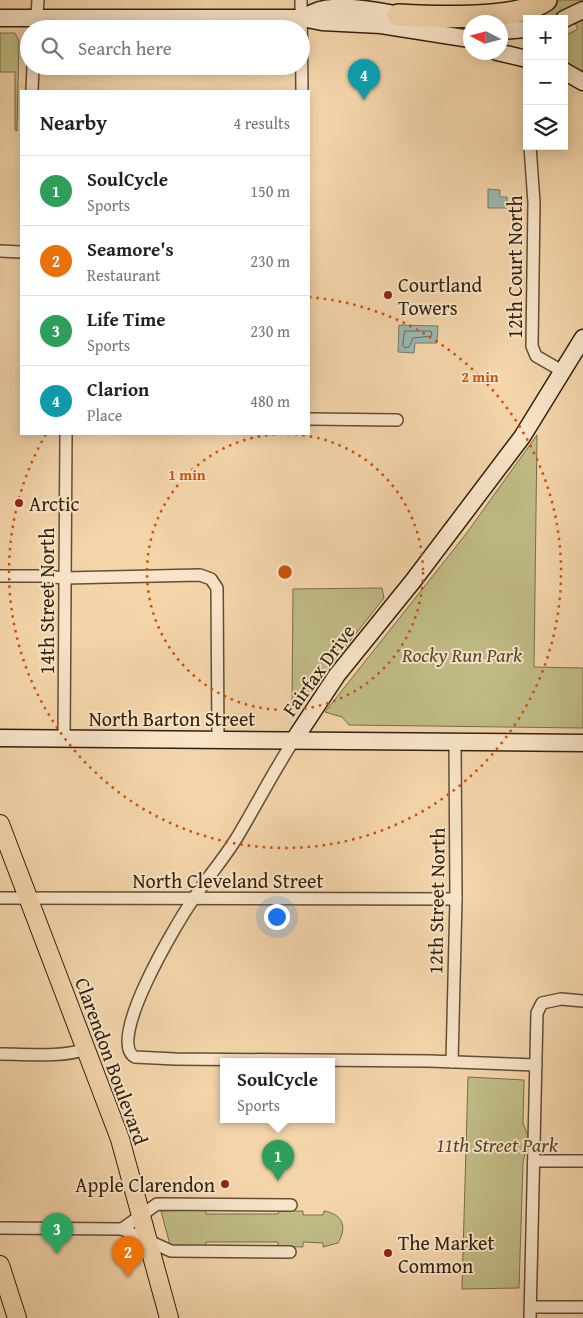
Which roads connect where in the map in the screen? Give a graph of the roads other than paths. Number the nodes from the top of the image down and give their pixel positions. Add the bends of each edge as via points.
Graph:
1 (38, 0) edge
2 (301, 0) edge
3 (546, 0) edge
4 (0, 18) edge
5 (302, 18) junction
6 (36, 20) edge
7 (213, 20) edge
8 (20, 21) edge
9 (392, 21) junction
10 (463, 29) edge
11 (523, 30) edge
12 (508, 31) edge
13 (463, 37) edge
14 (523, 39) edge
15 (508, 40) edge
16 (463, 46) edge
17 (508, 55) edge
18 (523, 58) edge
19 (568, 73) edge
20 (33, 75) edge
21 (302, 75) edge
22 (583, 82) edge
23 (32, 90) edge
24 (302, 90) edge
25 (530, 150) edge
26 (0, 252) edge
27 (20, 252) edge
28 (583, 338) edge
29 (562, 371) junction
30 (310, 419) edge
31 (397, 420) dead end
32 (66, 435) edge
33 (0, 576) edge
34 (64, 578) junction
35 (0, 738) edge
36 (64, 738) junction
37 (218, 740) junction
38 (294, 740) junction
39 (455, 741) junction
40 (583, 743) edge
41 (0, 824) edge
42 (28, 897) junction
43 (0, 898) edge
44 (193, 899) junction
45 (456, 900) junction
46 (583, 1001) edge
47 (87, 1049) junction
48 (0, 1054) edge
49 (220, 1059) edge
50 (335, 1061) edge
51 (452, 1062) junction
52 (536, 1065) junction
53 (535, 1161) junction
54 (583, 1161) edge
55 (291, 1205) dead end
56 (141, 1214) junction
57 (0, 1228) edge
58 (122, 1229) junction
59 (150, 1242) junction
60 (290, 1252) dead end
61 (0, 1265) edge
62 (583, 1307) edge
63 (530, 1312) edge
64 (17, 1318) edge
65 (169, 1318) edge

1 - 6 street
2 - 5 street
3 - 9 highway via 529,10 516,12
4 - 8 street
5 - 7 street
5 - 9 street via 320,10 355,9
9 - 10 street
9 - 13 street
9 - 16 street via 429,39
11 - 12 street
14 - 15 street
17 - 18 street
19 - 22 street
20 - 23 street
21 - 24 street
25 - 29 street, 12th Court North via 534,203 532,346 536,356
26 - 27 street
28 - 29 street, Fairfax Drive
29 - 38 street, Fairfax Drive via 522,437 413,582 337,675
30 - 31 street
32 - 34 street, 14th Street North
33 - 34 street
34 - 36 street, 14th Street North
34 - 37 street via 200,575 211,579 217,588
35 - 36 street, North Barton Street
36 - 37 street, North Barton Street
37 - 38 street, North Barton Street
38 - 39 street, North Barton Street
38 - 44 street, Fairfax Drive via 235,840
39 - 40 street, North Barton Street
39 - 45 street, 12th Street North
41 - 42 main road, Clarendon Boulevard
42 - 43 street, North Cleveland Street
42 - 44 street, North Cleveland Street
42 - 47 main road, Clarendon Boulevard
44 - 45 street, North Cleveland Street
44 - 49 street, Fairfax Drive via 145,986 128,1028 128,1049 136,1057
45 - 51 street, 12th Street North
46 - 52 street via 561,999 542,1003 537,1013
47 - 48 street via 65,1054
47 - 56 main road, Clarendon Boulevard via 120,1139
50 - 51 street, Fairfax Drive
51 - 52 street
52 - 53 street
53 - 54 street
53 - 63 street
55 - 56 street via 157,1204
56 - 58 street
56 - 59 main road, Clarendon Boulevard
57 - 58 street
58 - 59 street
59 - 60 street via 171,1251
59 - 65 main road, Clarendon Boulevard
61 - 64 main road
62 - 63 street

